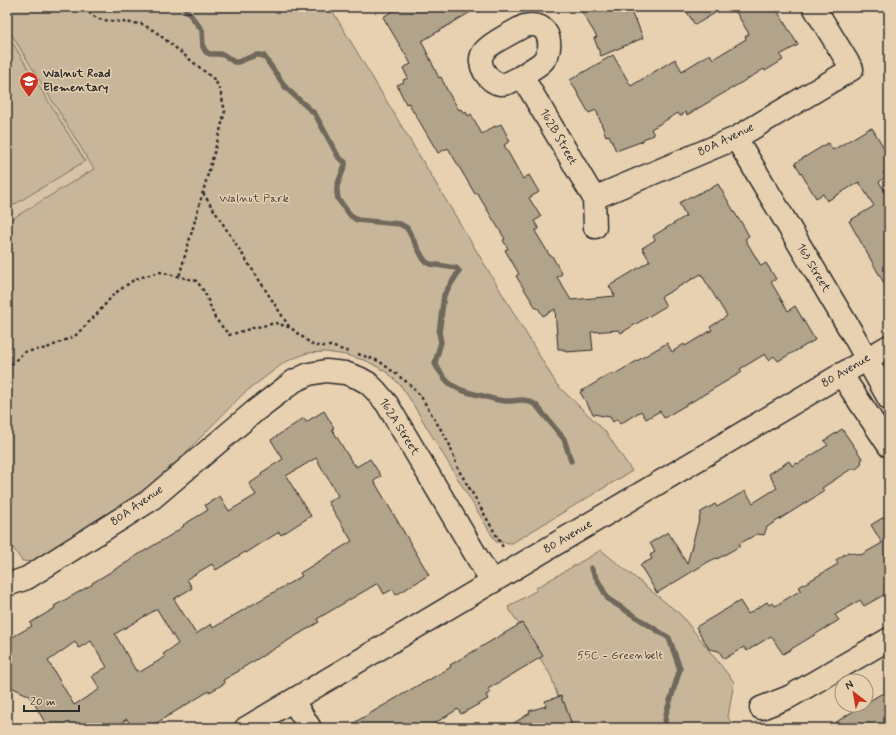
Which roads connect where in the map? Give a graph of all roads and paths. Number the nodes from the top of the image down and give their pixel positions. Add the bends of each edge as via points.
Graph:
1 (86, 7) edge
2 (814, 7) edge
3 (522, 76) dead end
4 (736, 138) junction
5 (203, 193) junction
6 (594, 198) junction
7 (595, 227) dead end
8 (179, 277) junction
9 (291, 328) junction
10 (889, 346) edge
11 (867, 359) junction
12 (7, 369) edge
13 (841, 374) junction
14 (889, 399) edge
15 (255, 411) joint
16 (889, 446) edge
17 (504, 549) dead end
18 (492, 582) junction
19 (7, 585) edge
20 (889, 639) edge
21 (293, 701) junction
22 (760, 708) dead end
23 (246, 728) edge
24 (310, 728) edge

1 - 5 path via 91,15 102,20 142,24 156,32 215,80 220,90 224,111
2 - 4 street, 80A Avenue via 852,69
3 - 6 street, 162B Street
4 - 6 street, 80A Avenue
4 - 11 street, 163 Street
5 - 8 path
5 - 9 path
6 - 7 street
8 - 9 path via 197,281 215,318 229,335 276,323
8 - 12 path via 160,272 135,279 114,294 74,336 47,348 24,352
9 - 17 path via 314,346 331,346 379,361 420,395 449,442 458,469
10 - 11 street, 80 Avenue
11 - 13 street, 80 Avenue
11 - 14 street, 163 Street
13 - 16 street
13 - 18 street, 80 Avenue
15 - 18 street, 162A Street via 294,381 309,374 326,371 345,373 368,383 388,404
15 - 19 street, 80A Avenue via 148,501 28,578
18 - 21 street, 80 Avenue
20 - 22 street via 789,697
21 - 23 street, 80 Avenue
21 - 24 street

